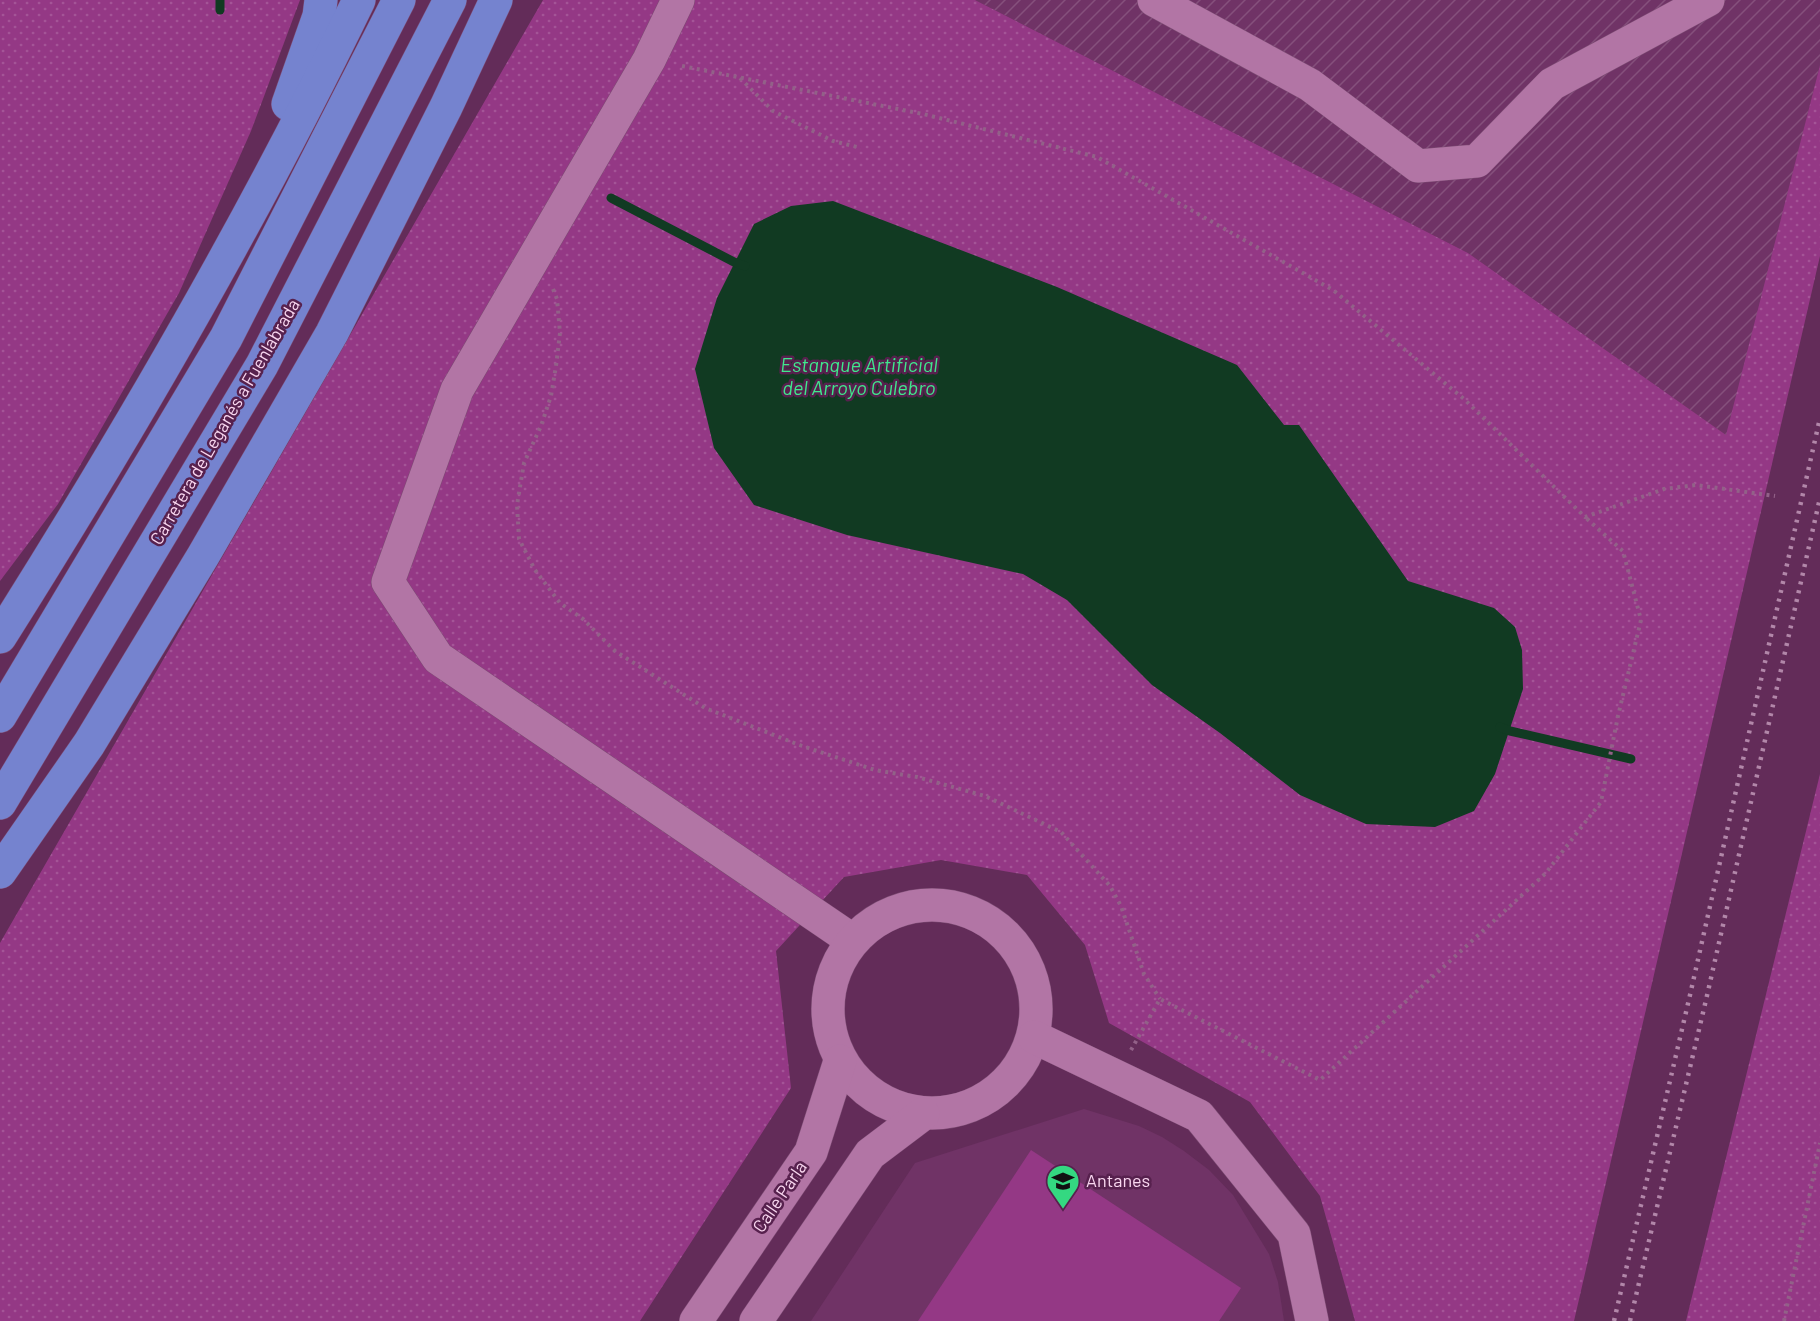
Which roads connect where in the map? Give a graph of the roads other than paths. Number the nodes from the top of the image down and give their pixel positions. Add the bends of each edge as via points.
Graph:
1 (321, 0) edge
2 (359, 0) edge
3 (399, 0) edge
4 (450, 0) edge
5 (496, 0) edge
6 (510, 0) edge
7 (678, 0) edge
8 (1154, 0) edge
9 (1708, 0) edge
10 (446, 107) junction
11 (183, 335) junction
12 (39, 575) junction
13 (0, 616) edge
14 (0, 638) edge
15 (0, 716) edge
16 (89, 744) junction
17 (0, 803) edge
18 (0, 872) edge
19 (0, 894) edge
20 (852, 940) junction
21 (1034, 1037) junction
22 (840, 1061) junction
23 (923, 1114) junction
24 (696, 1321) edge
25 (756, 1321) edge
26 (1312, 1321) edge

1 - 11 highway via 293,92
2 - 11 highway via 308,106
3 - 15 highway via 226,338
4 - 17 highway, Carretera de Leganés a Fuenlabrada via 262,365
5 - 10 highway
6 - 10 highway
7 - 20 street via 649,60 457,390 388,582 438,658
8 - 9 street via 1310,85 1418,166 1477,161 1552,84
10 - 16 highway via 332,333 204,556
11 - 12 highway
12 - 13 highway
12 - 14 highway
16 - 18 highway
16 - 19 highway
20 - 21 street via 880,918 913,905 949,905 982,916 1010,938 1029,967 1038,1002
20 - 22 street via 835,967 827,998 829,1031
21 - 23 street via 1018,1070 992,1095 959,1110
21 - 26 street via 1199,1116 1294,1234
22 - 23 street via 862,1087 890,1106
22 - 24 street, Calle Parla via 811,1152
23 - 25 street via 870,1154

